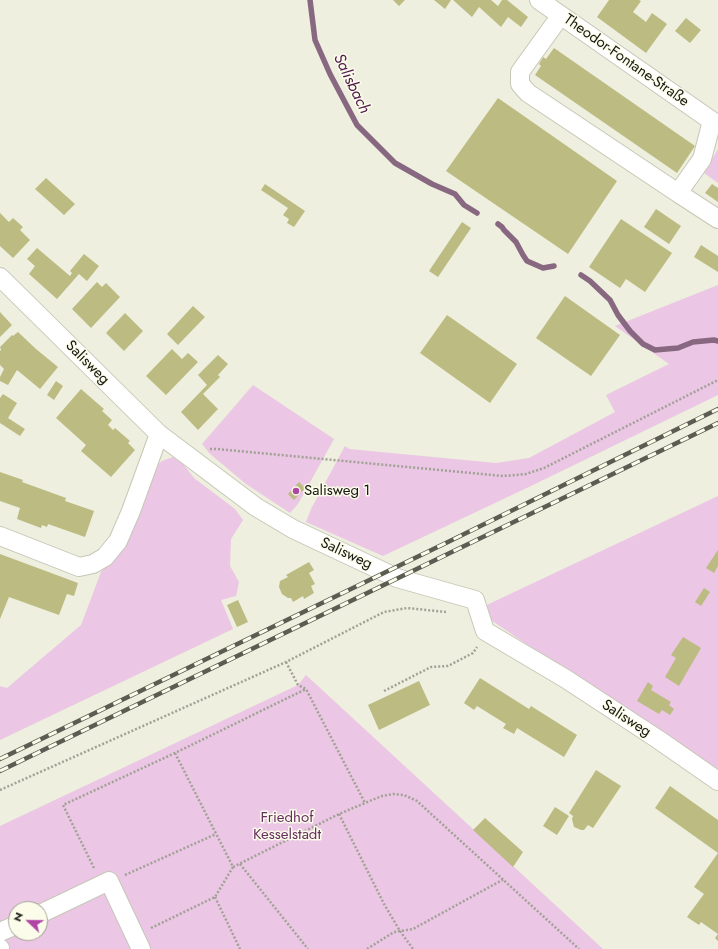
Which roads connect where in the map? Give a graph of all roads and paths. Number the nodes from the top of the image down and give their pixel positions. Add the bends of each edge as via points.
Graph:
1 (538, 0) edge
2 (561, 15) junction
3 (678, 193) junction
4 (718, 219) edge
5 (0, 277) edge
6 (718, 380) edge
7 (159, 434) junction
8 (181, 450) junction
9 (0, 536) edge
10 (450, 612) dead end
11 (485, 630) junction
12 (286, 662) junction
13 (306, 689) junction
14 (384, 691) dead end
15 (175, 753) junction
16 (718, 781) edge
17 (0, 790) edge
18 (365, 802) junction
19 (339, 814) junction
20 (216, 834) junction
21 (240, 864) junction
22 (234, 867) junction
23 (504, 880) junction
24 (106, 883) junction
25 (215, 898) junction
26 (48, 910) edge
27 (400, 931) junction
28 (138, 942) edge
29 (240, 949) edge
30 (308, 949) edge
31 (367, 949) edge
32 (413, 949) edge
33 (579, 949) edge

1 - 2 street, Theodor-Fontane-Straße
2 - 3 street, Theodor-Fontane-Straße via 712,121 702,159
2 - 3 street via 520,72 520,84 528,93
3 - 4 street
5 - 7 street, Salisweg
6 - 8 path via 544,468 516,475 217,449
7 - 8 street, Salisweg
7 - 9 street via 132,511 118,541 105,557 93,564 79,567
8 - 11 street, Salisweg via 256,507 293,529 397,578 475,600
10 - 12 path via 408,608 384,612
11 - 14 path via 474,653 448,666 431,667
11 - 16 street, Salisweg via 566,679
12 - 13 path via 298,685
12 - 17 path
13 - 15 path
13 - 18 path
15 - 20 path
15 - 24 path via 63,805
18 - 19 path
18 - 23 path via 393,794 404,795 417,801
19 - 21 path
19 - 27 path
20 - 22 path
20 - 24 path
21 - 22 path
21 - 30 path
22 - 25 path
23 - 27 path via 413,929
23 - 33 path
24 - 26 street
24 - 28 street
25 - 28 path
25 - 29 path
27 - 31 path
27 - 32 path

